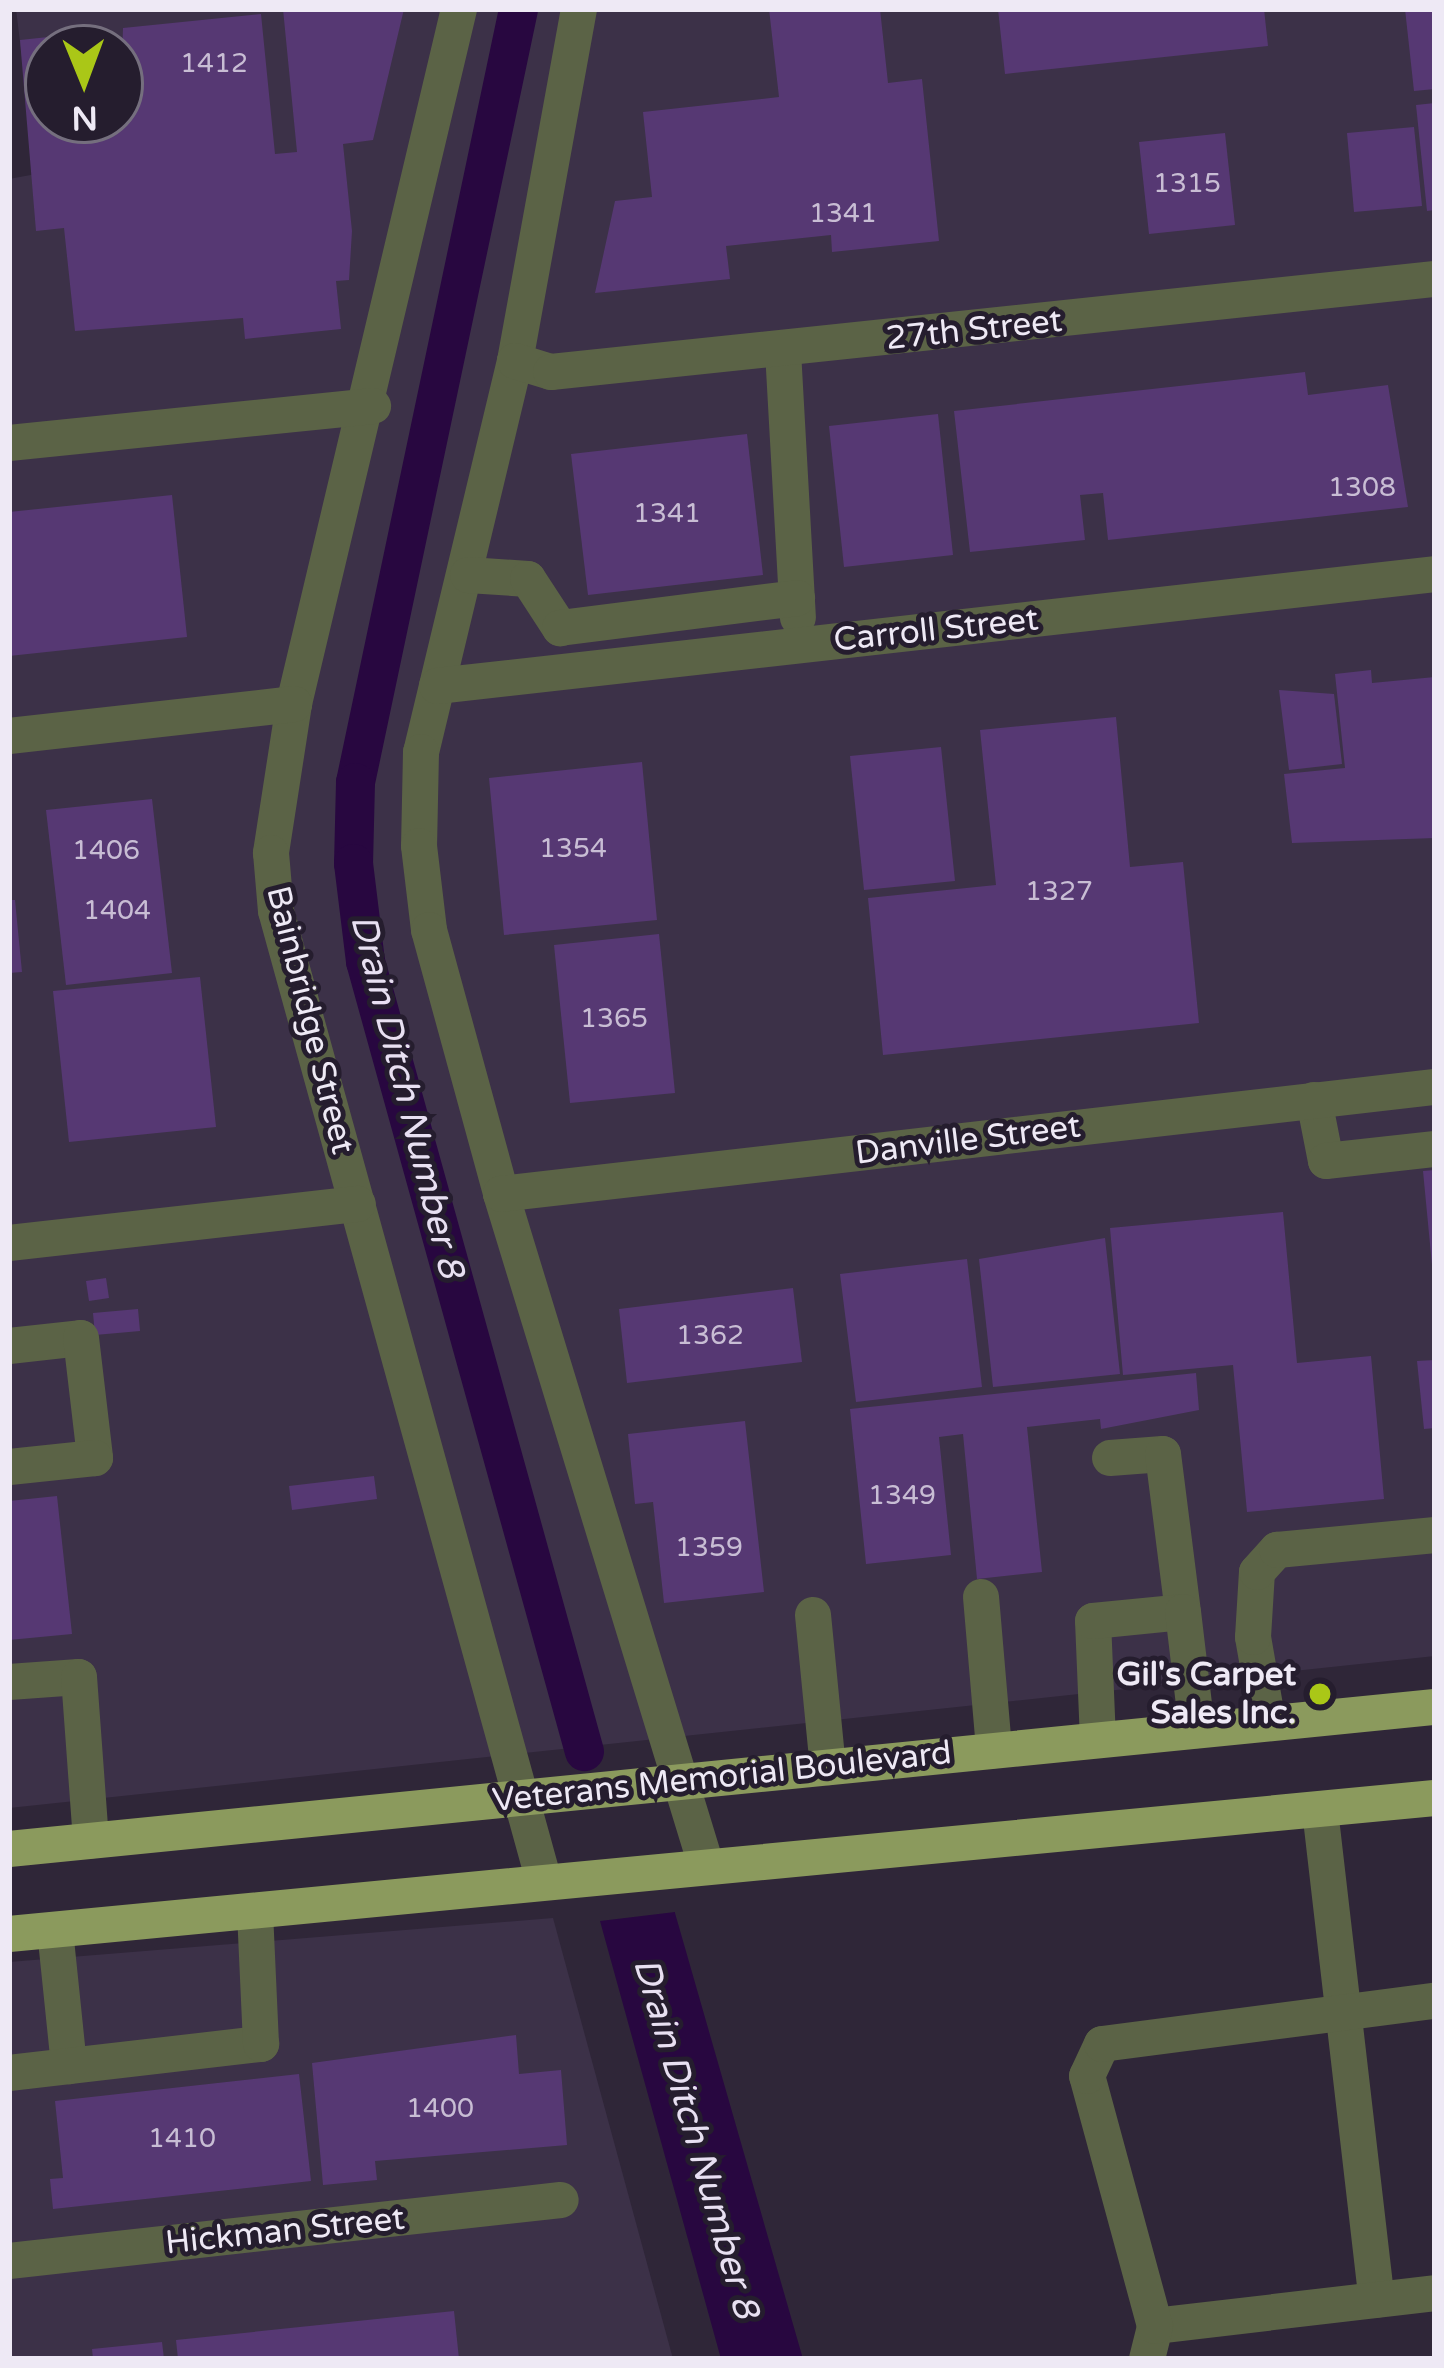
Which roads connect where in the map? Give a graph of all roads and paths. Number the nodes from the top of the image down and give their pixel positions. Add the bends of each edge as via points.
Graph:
1 (459, 9) edge
2 (579, 9) edge
3 (1435, 279) edge
4 (782, 351) junction
5 (515, 361) junction
6 (373, 406) junction
7 (9, 443) edge
8 (467, 574) junction
9 (1435, 574) edge
10 (797, 598) junction
11 (799, 646) junction
12 (437, 686) junction
13 (294, 704) junction
14 (9, 736) edge
15 (1435, 1087) edge
16 (1314, 1100) junction
17 (1435, 1149) edge
18 (501, 1194) junction
19 (358, 1204) junction
20 (9, 1243) edge
21 (9, 1346) edge
22 (1110, 1458) dead end
23 (9, 1467) edge
24 (1435, 1534) edge
25 (981, 1598) dead end
26 (1183, 1612) junction
27 (813, 1615) dead end
28 (9, 1682) edge
29 (1435, 1707) edge
30 (1268, 1724) junction
31 (1197, 1730) junction
32 (1098, 1740) junction
33 (994, 1750) junction
34 (828, 1767) junction
35 (676, 1781) junction
36 (520, 1798) junction
37 (1435, 1798) edge
38 (1320, 1810) junction
39 (91, 1841) junction
40 (9, 1850) edge
41 (706, 1865) junction
42 (544, 1881) junction
43 (255, 1913) junction
44 (56, 1930) junction
45 (9, 1934) edge
46 (1435, 2001) edge
47 (1346, 2012) junction
48 (70, 2066) junction
49 (9, 2073) edge
50 (561, 2200) dead end
51 (9, 2261) edge
52 (1435, 2293) edge
53 (1377, 2300) junction
54 (1151, 2342) edge

1 - 6 street, Bainbridge Street
2 - 5 street
3 - 4 street, 27th Street
4 - 5 street, 27th Street via 551,372
4 - 10 street
5 - 8 street
6 - 7 street
6 - 13 street, Bainbridge Street
8 - 10 street via 528,579 560,628
8 - 12 street
9 - 11 street, Carroll Street
10 - 11 street
11 - 12 street, Carroll Street
12 - 18 street via 421,752 426,909
13 - 14 street
13 - 19 street, Bainbridge Street via 272,854 276,911
15 - 16 street, Danville Street
16 - 17 street via 1327,1161
16 - 18 street, Danville Street
18 - 35 street
19 - 20 street
19 - 36 street, Bainbridge Street
21 - 23 street via 81,1338 95,1458
22 - 26 street via 1163,1454
24 - 30 street via 1277,1550 1257,1572 1253,1636
25 - 33 street
26 - 31 street
26 - 32 street via 1093,1622
27 - 34 street
28 - 39 street via 79,1677
29 - 30 main road, Veterans Memorial Boulevard
30 - 31 main road, Veterans Memorial Boulevard
31 - 32 main road, Veterans Memorial Boulevard
32 - 33 main road, Veterans Memorial Boulevard
33 - 34 main road, Veterans Memorial Boulevard
34 - 35 main road, Veterans Memorial Boulevard
35 - 36 main road, Veterans Memorial Boulevard
35 - 41 street
36 - 39 main road, Veterans Memorial Boulevard
36 - 42 street, Bainbridge Street
37 - 38 main road
38 - 41 main road
38 - 47 street
39 - 40 main road, Veterans Memorial Boulevard
41 - 42 main road
42 - 43 main road
43 - 44 main road
43 - 48 street via 261,2044
44 - 45 main road
44 - 48 street
46 - 47 street
47 - 53 street
47 - 54 street via 1102,2044 1091,2059
48 - 49 street
50 - 51 street, Hickman Street
52 - 53 street
53 - 54 street

